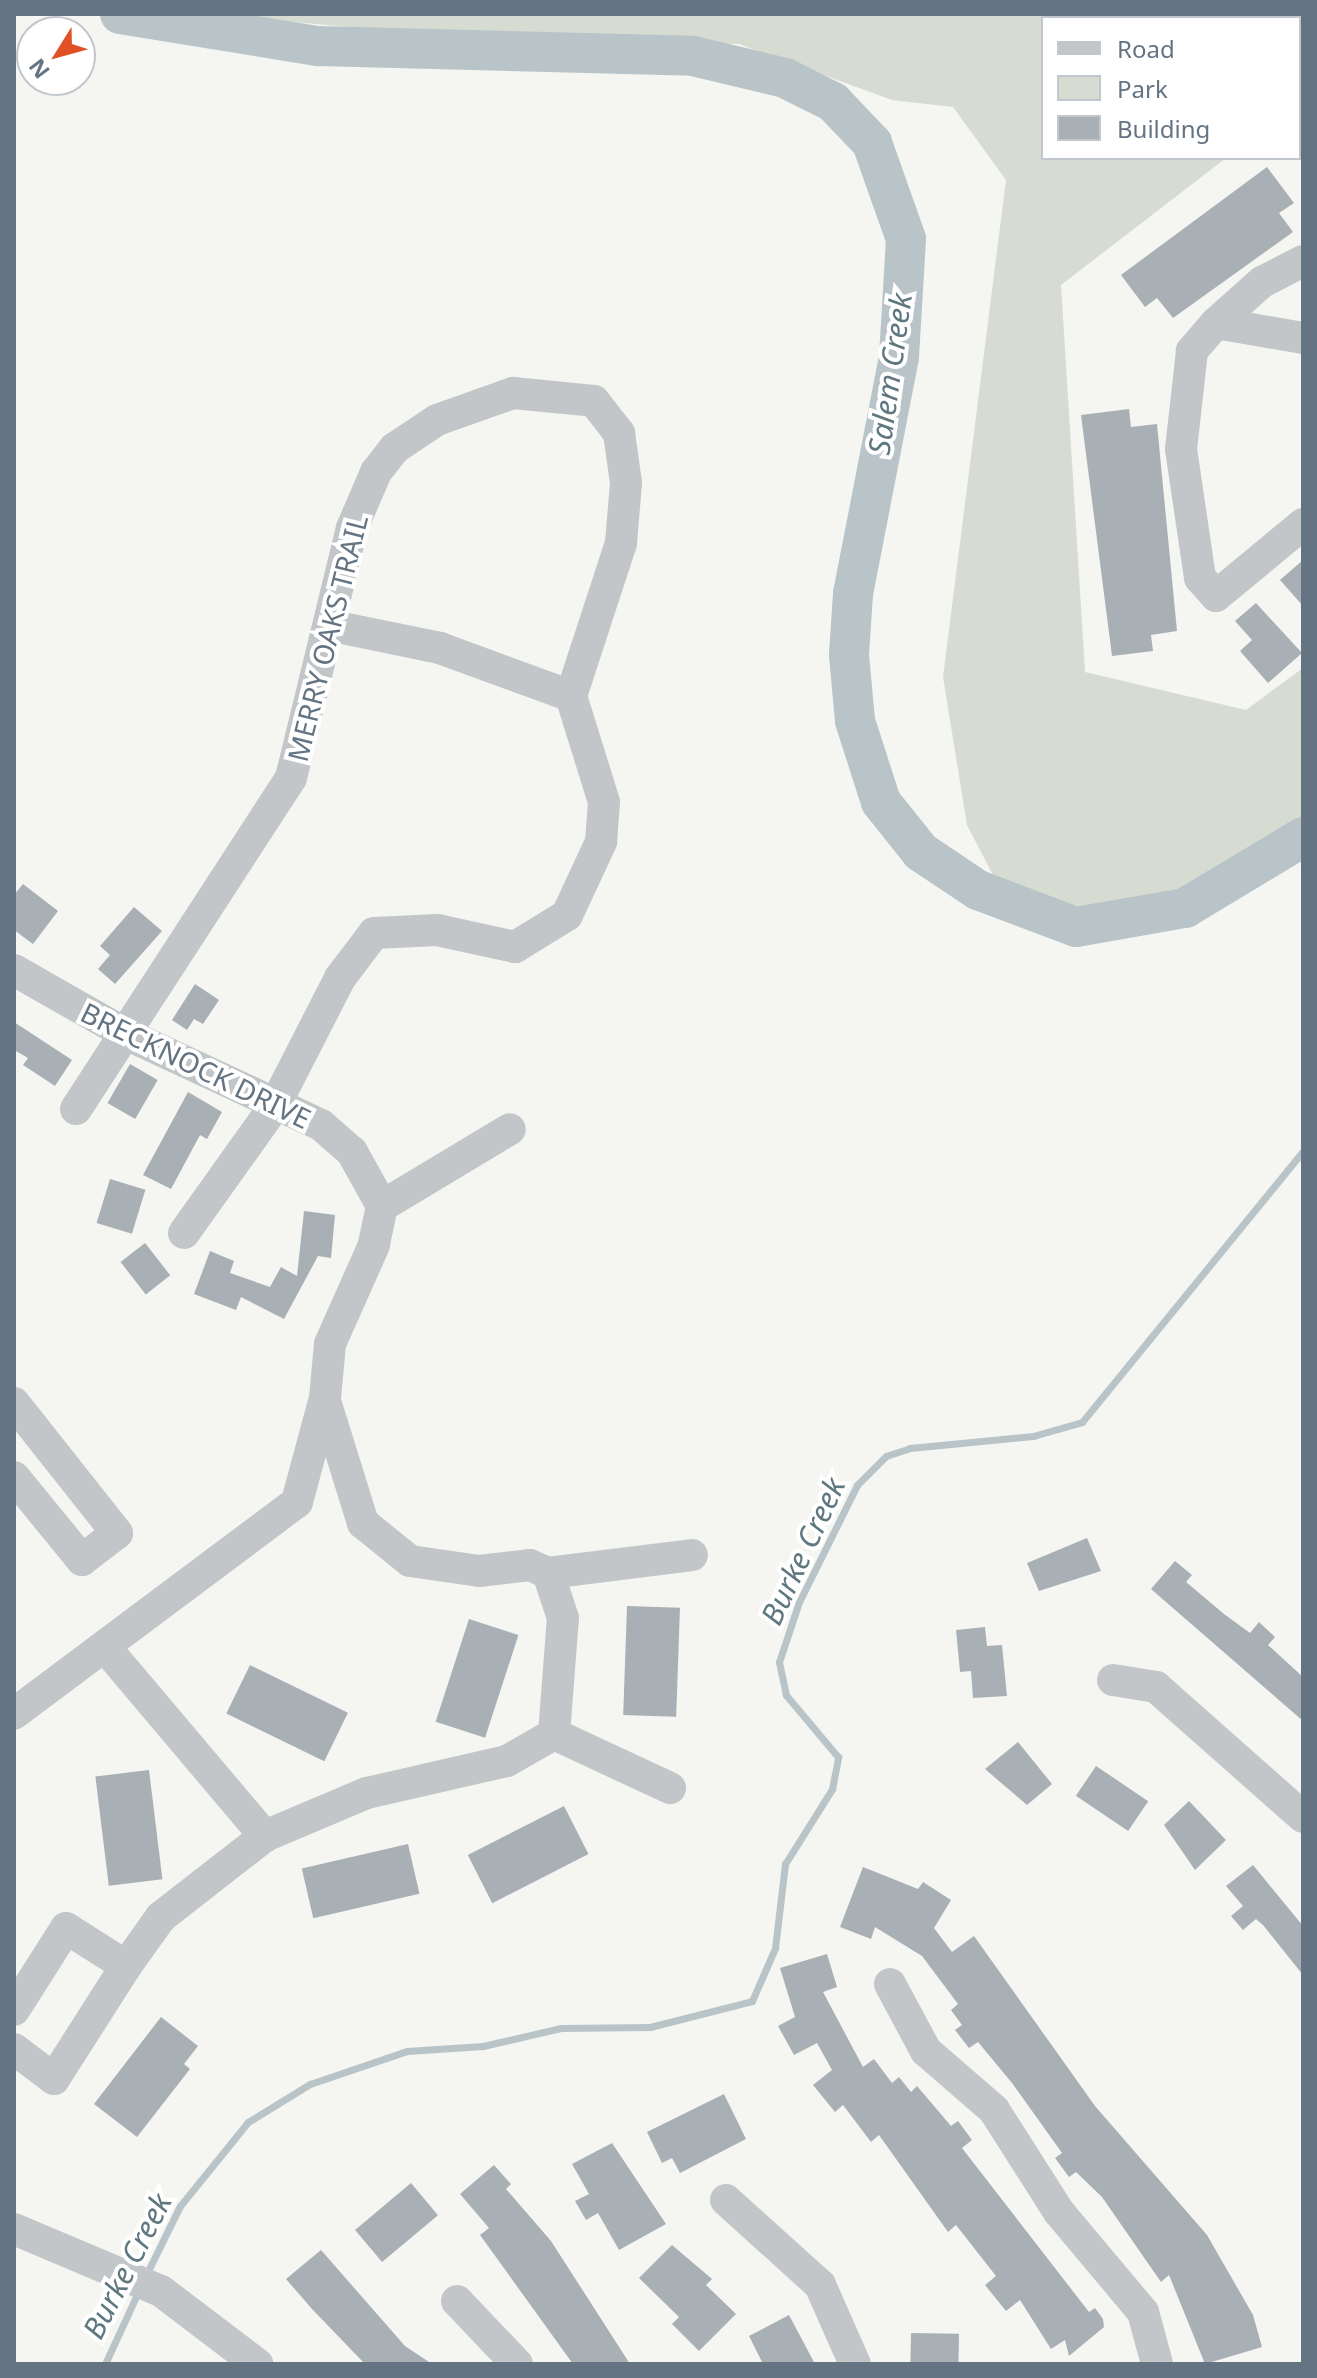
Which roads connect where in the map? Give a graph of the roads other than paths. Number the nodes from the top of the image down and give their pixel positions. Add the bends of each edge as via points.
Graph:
1 (1303, 261) edge
2 (1216, 323) junction
3 (1303, 338) edge
4 (1303, 524) edge
5 (333, 626) junction
6 (571, 696) junction
7 (14, 970) edge
8 (128, 1035) junction
9 (274, 1107) junction
10 (76, 1109) dead end
11 (510, 1129) dead end
12 (382, 1206) junction
13 (184, 1233) dead end
14 (325, 1398) junction
15 (14, 1403) edge
16 (14, 1477) edge
17 (692, 1555) dead end
18 (548, 1573) junction
19 (105, 1647) junction
20 (1113, 1680) dead end
21 (14, 1714) edge
22 (554, 1734) junction
23 (670, 1788) dead end
24 (1303, 1817) edge
25 (265, 1836) junction
26 (126, 1966) junction
27 (890, 1984) dead end
28 (14, 2010) edge
29 (14, 2049) edge
30 (726, 2200) dead end
31 (14, 2229) edge
32 (457, 2301) dead end
33 (257, 2364) edge
34 (517, 2364) edge
35 (855, 2364) edge
36 (1157, 2364) edge

1 - 2 street via 1262,282
2 - 3 street
2 - 4 street via 1192,351 1181,449 1200,578 1216,596
5 - 6 street via 440,648
5 - 6 street, MERRY OAKS TRAIL via 362,500 395,448 437,420 513,393 594,401 619,433 626,514
5 - 8 street, MERRY OAKS TRAIL via 291,778
6 - 9 street via 604,822 579,899 542,934 515,947 437,930 374,933 340,978
7 - 8 street, BRECKNOCK DRIVE
8 - 9 street, BRECKNOCK DRIVE
8 - 10 street, MERRY OAKS TRAIL
9 - 12 street, BRECKNOCK DRIVE via 321,1125 352,1152
9 - 13 street
11 - 12 street
12 - 14 street via 374,1245 330,1344
14 - 18 street via 348,1486 375,1539 429,1567 530,1565
14 - 19 street via 297,1502
15 - 16 street via 117,1533 88,1558 74,1551
17 - 18 street
18 - 22 street via 563,1618
19 - 21 street
19 - 25 street
20 - 24 street via 1156,1687
22 - 23 street
22 - 25 street via 507,1761 367,1793
25 - 26 street via 161,1917
26 - 28 street via 66,1928
26 - 29 street via 54,2079
27 - 36 street via 926,2051 994,2110 1059,2212 1143,2312
30 - 35 street via 820,2285
31 - 33 street via 161,2291
32 - 34 street

